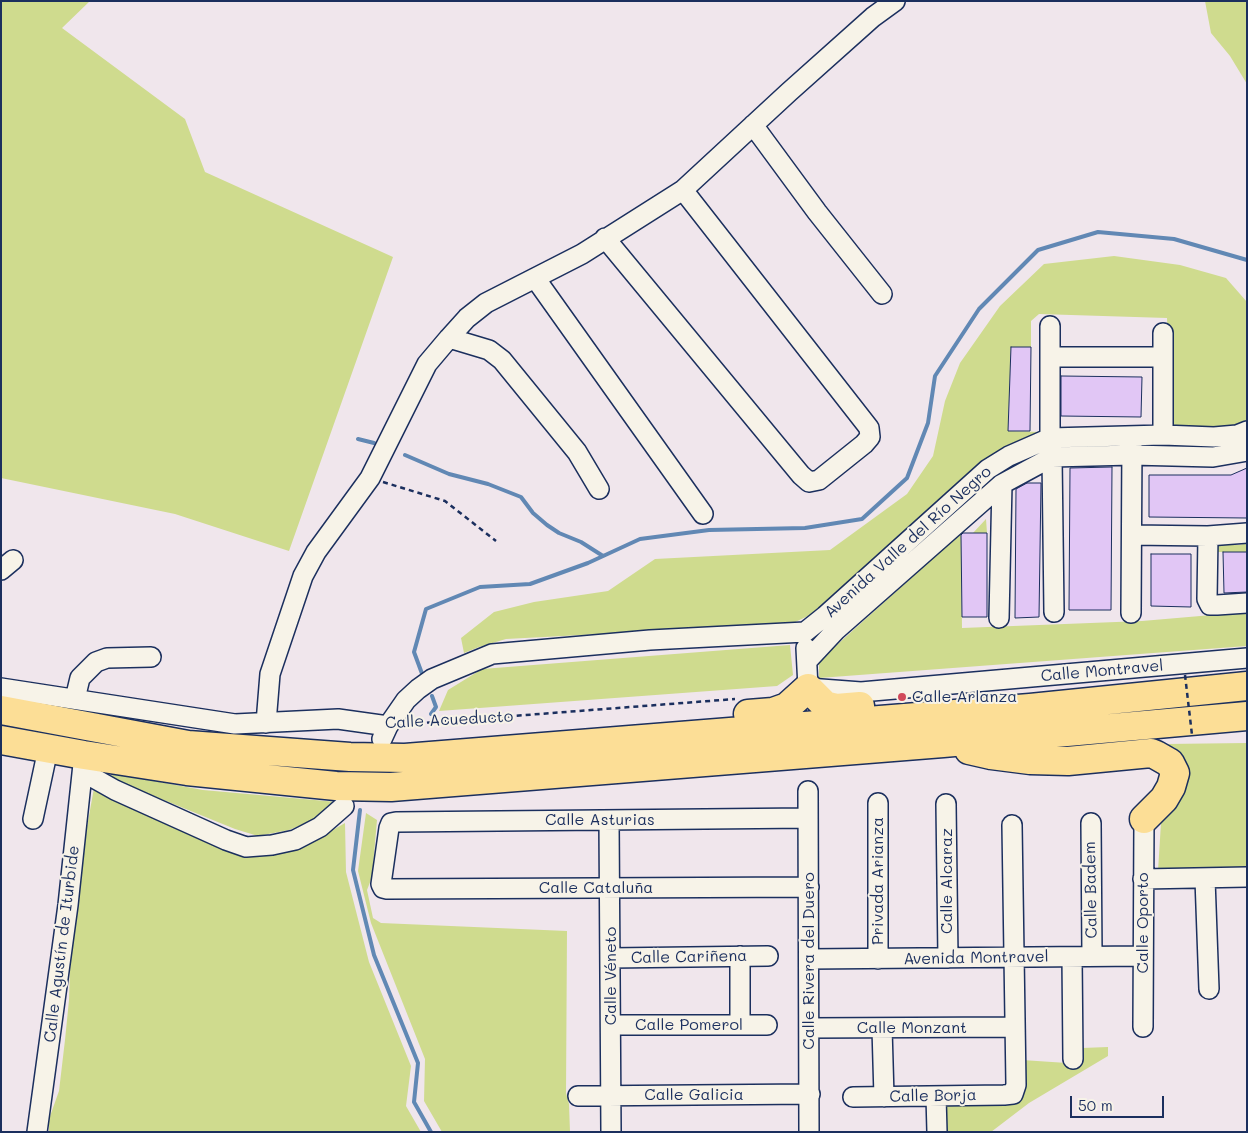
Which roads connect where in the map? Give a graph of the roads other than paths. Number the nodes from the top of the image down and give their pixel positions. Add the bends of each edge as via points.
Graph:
1 (895, 1) edge
2 (753, 125) junction
3 (683, 190) junction
4 (605, 238) junction
5 (536, 278) junction
6 (882, 294) dead end
7 (1050, 326) dead end
8 (1163, 332) dead end
9 (449, 338) junction
10 (1051, 357) junction
11 (1163, 357) junction
12 (1247, 431) edge
13 (1163, 435) junction
14 (1214, 437) junction
15 (1050, 438) junction
16 (1132, 446) junction
17 (1247, 451) edge
18 (1052, 457) junction
19 (1213, 457) junction
20 (1002, 484) junction
21 (600, 489) dead end
22 (703, 514) dead end
23 (1247, 533) edge
24 (1132, 535) junction
25 (1208, 536) junction
26 (1247, 602) edge
27 (1054, 612) dead end
28 (1131, 613) dead end
29 (1000, 618) dead end
30 (830, 623) junction
31 (805, 632) junction
32 (150, 657) dead end
33 (1247, 658) edge
34 (808, 660) junction
35 (1247, 686) edge
36 (1, 688) edge
37 (808, 688) junction
38 (76, 700) junction
39 (1030, 708) junction
40 (1, 710) edge
41 (1247, 716) edge
42 (266, 723) junction
43 (1, 740) edge
44 (583, 743) junction
45 (943, 743) junction
46 (48, 749) junction
47 (84, 764) junction
48 (808, 791) dead end
49 (878, 803) dead end
50 (946, 804) dead end
51 (344, 806) dead end
52 (808, 818) junction
53 (33, 819) dead end
54 (1144, 819) joint
55 (609, 820) junction
56 (1091, 823) dead end
57 (1012, 825) dead end
58 (1205, 878) junction
59 (1247, 878) edge
60 (1143, 879) junction
61 (809, 887) junction
62 (383, 888) joint
63 (610, 888) junction
64 (740, 956) junction
65 (768, 956) dead end
66 (1092, 956) junction
67 (1143, 956) junction
68 (1072, 957) junction
69 (611, 958) junction
70 (948, 958) junction
71 (1014, 958) junction
72 (809, 959) junction
73 (878, 959) junction
74 (1209, 989) dead end
75 (611, 1025) junction
76 (740, 1025) junction
77 (768, 1025) dead end
78 (1015, 1027) junction
79 (810, 1028) junction
80 (882, 1028) junction
81 (1143, 1028) dead end
82 (1073, 1059) dead end
83 (810, 1094) junction
84 (610, 1095) junction
85 (578, 1096) dead end
86 (884, 1096) junction
87 (936, 1096) junction
88 (853, 1097) dead end
89 (37, 1132) edge
90 (610, 1132) edge
91 (809, 1132) edge
92 (937, 1132) edge

1 - 2 street
2 - 3 street
2 - 6 street
3 - 4 street
3 - 4 street via 869,428 870,437 864,444 819,480 809,482 801,475
4 - 5 street
5 - 9 street via 486,303
5 - 22 street
7 - 10 street
8 - 11 street
9 - 21 street via 489,350 502,360 577,452
9 - 42 street via 427,364 370,478 316,552 303,576 270,674
10 - 11 street
10 - 15 street
11 - 13 street
12 - 14 street, Avenida Valle del Río Negro
13 - 14 street, Avenida Valle del Río Negro
13 - 16 street, Avenida Valle del Río Negro
14 - 19 street
15 - 16 street, Avenida Valle del Río Negro via 1087,436
15 - 18 street
15 - 30 street, Avenida Valle del Río Negro via 988,469
16 - 18 street, Avenida Valle del Río Negro
16 - 19 street, Avenida Valle del Río Negro
16 - 24 street
17 - 19 street, Avenida Valle del Río Negro
18 - 20 street, Avenida Valle del Río Negro
18 - 27 street
20 - 29 street
20 - 30 street, Avenida Valle del Río Negro
23 - 25 street
24 - 25 street
24 - 28 street
25 - 26 street via 1207,599 1210,605
30 - 31 street, Avenida Valle del Río Negro
30 - 34 street, Avenida Valle del Río Negro
31 - 34 street
31 - 42 street, Calle Acueducto via 650,640 492,654 432,679 418,689 406,700 385,732 338,719
32 - 38 street via 107,658 96,662 80,678
33 - 37 street, Calle Montravel via 860,692
34 - 37 street
35 - 39 highway
36 - 38 street, Calle Acueducto
37 - 39 highway via 825,705 836,708 990,699
37 - 44 highway via 786,707 774,712 658,720
38 - 42 street, Calle Acueducto via 234,724
39 - 44 highway
40 - 44 highway via 188,745 350,757 405,758
41 - 45 highway
43 - 46 highway
45 - 47 highway via 391,788
45 - 54 highway via 990,755 1030,760 1068,761 1151,753 1170,763 1175,773 1164,799
46 - 47 highway
46 - 53 street
47 - 51 street via 115,790 246,847 295,840 320,827
47 - 89 street, Calle Agustín de Iturbide
48 - 52 street, Calle Rivera del Duero
49 - 73 street, Privada Arianza
50 - 70 street, Calle Alcaraz
52 - 55 street, Calle Asturias
52 - 61 street, Calle Rivera del Duero
54 - 60 street, Calle Oporto
55 - 62 street, Calle Asturias via 396,822 388,828
55 - 63 street, Calle Véneto
56 - 66 street, Calle Badem
57 - 71 street
58 - 59 street
58 - 60 street
58 - 74 street
60 - 67 street, Calle Oporto
61 - 63 street, Calle Cataluña
61 - 72 street, Calle Rivera del Duero
62 - 63 street, Calle Cataluña
63 - 69 street, Calle Véneto
64 - 65 street, Calle Cariñena
64 - 69 street, Calle Cariñena
64 - 76 street
66 - 67 street, Avenida Montravel
66 - 68 street, Avenida Montravel
67 - 81 street, Calle Oporto
68 - 71 street, Avenida Montravel
68 - 82 street, Calle Badem
69 - 75 street, Calle Véneto
70 - 71 street, Avenida Montravel
70 - 73 street, Avenida Montravel
71 - 78 street
72 - 73 street, Avenida Montravel
72 - 79 street, Calle Rivera del Duero
75 - 76 street, Calle Pomerol
75 - 84 street, Calle Véneto
76 - 77 street, Calle Pomerol
78 - 80 street, Calle Monzant
78 - 87 street, Calle Borja via 1016,1085 1013,1094
79 - 80 street, Calle Monzant
79 - 83 street, Calle Rivera del Duero
80 - 86 street
83 - 84 street, Calle Galicia
83 - 91 street, Calle Rivera del Duero
84 - 85 street, Calle Galicia
84 - 90 street, Calle Véneto
86 - 87 street, Calle Borja
86 - 88 street, Calle Borja
87 - 92 street

